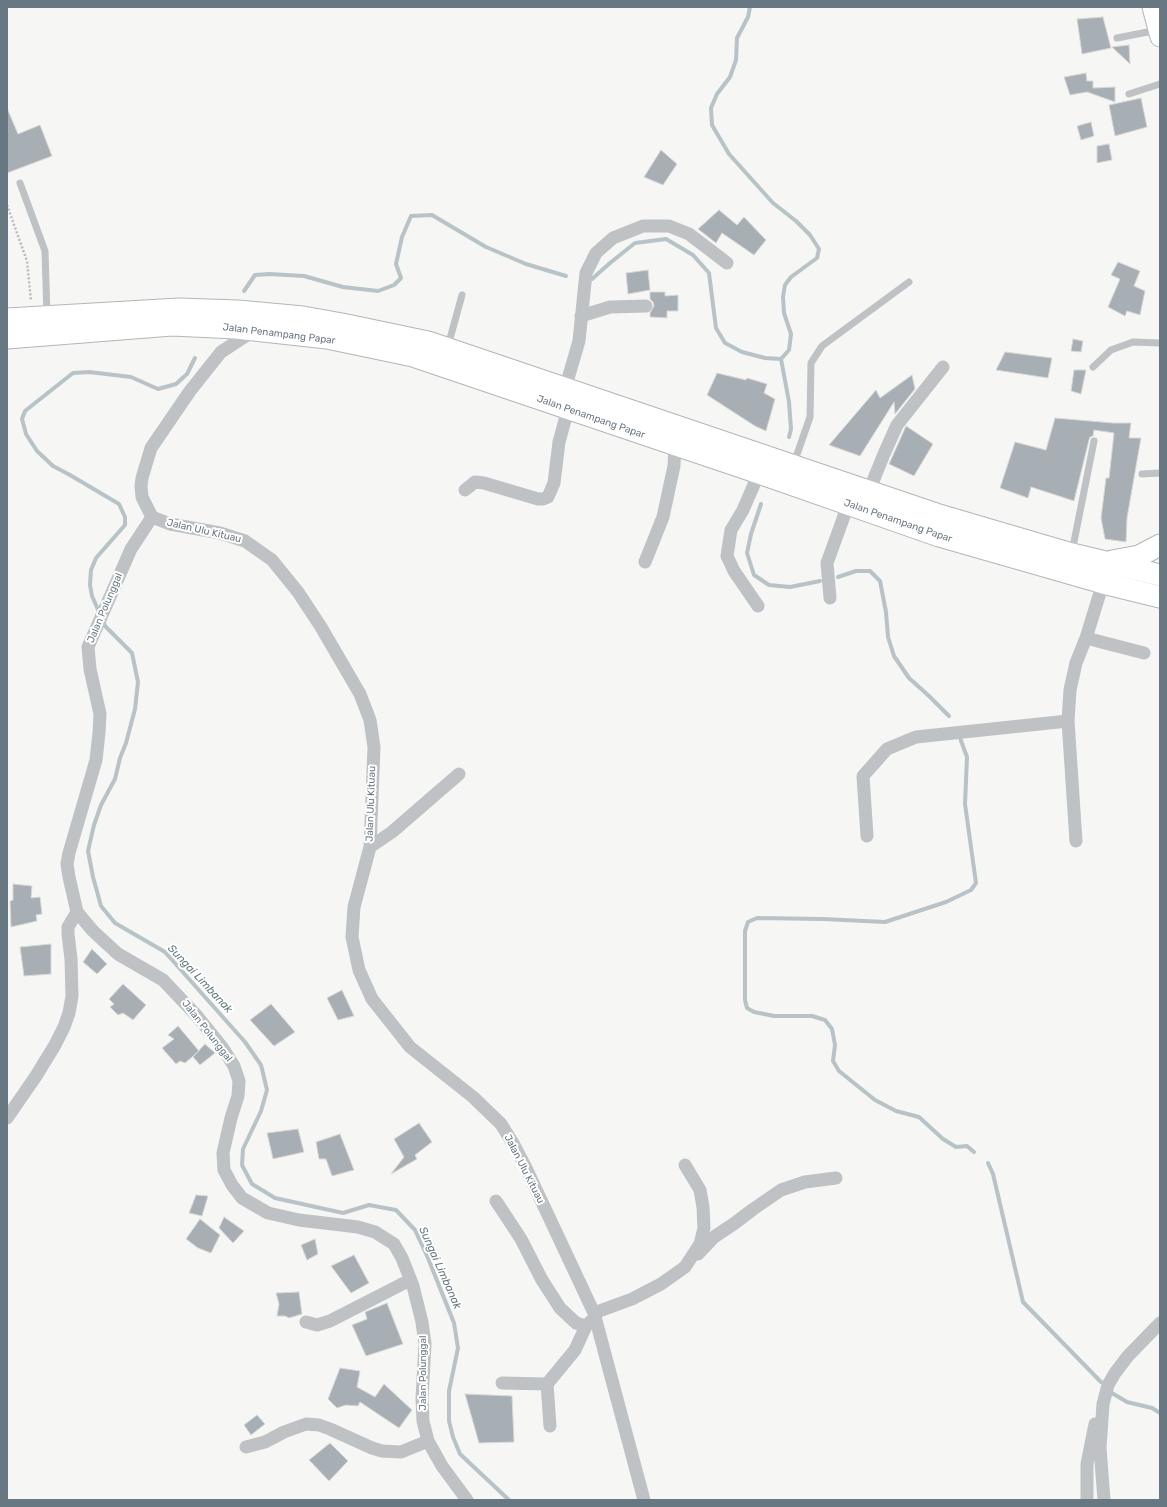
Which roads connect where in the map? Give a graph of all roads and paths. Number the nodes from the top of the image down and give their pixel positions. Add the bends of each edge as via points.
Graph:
1 (1152, 7) edge
2 (1159, 33) edge
3 (1117, 38) dead end
4 (1160, 84) edge
5 (1129, 94) dead end
6 (20, 183) dead end
7 (7, 205) edge
8 (727, 263) dead end
9 (909, 282) dead end
10 (462, 295) dead end
11 (646, 306) dead end
12 (582, 316) junction
13 (40, 317) junction
14 (7, 319) edge
15 (211, 326) junction
16 (258, 330) junction
17 (7, 338) edge
18 (1160, 343) edge
19 (447, 348) junction
20 (221, 352) junction
21 (943, 367) dead end
22 (1093, 367) dead end
23 (566, 399) junction
24 (1094, 441) dead end
25 (675, 445) junction
26 (793, 465) junction
27 (759, 473) junction
28 (815, 473) junction
29 (1160, 473) edge
30 (1142, 474) dead end
31 (465, 490) dead end
32 (869, 491) junction
33 (839, 502) junction
34 (152, 517) junction
35 (1160, 545) edge
36 (1072, 554) junction
37 (645, 562) dead end
38 (1104, 572) junction
39 (1160, 575) edge
40 (1160, 597) edge
41 (830, 598) dead end
42 (758, 606) dead end
43 (1086, 638) junction
44 (1144, 653) dead end
45 (1068, 721) junction
46 (459, 774) dead end
47 (867, 836) dead end
48 (1076, 841) dead end
49 (370, 847) junction
50 (77, 912) junction
51 (7, 1118) edge
52 (685, 1165) dead end
53 (836, 1178) dead end
54 (496, 1201) dead end
55 (685, 1267) junction
56 (410, 1280) junction
57 (592, 1319) junction
58 (306, 1322) dead end
59 (1160, 1323) edge
60 (502, 1384) dead end
61 (547, 1384) junction
62 (1103, 1404) junction
63 (550, 1426) dead end
64 (428, 1441) junction
65 (246, 1447) dead end
66 (466, 1500) edge
67 (644, 1500) edge
68 (1088, 1500) edge
69 (1104, 1500) edge

1 - 2 main road
2 - 3 lane
4 - 5 lane
6 - 13 lane via 45,251
7 - 13 path via 27,261
8 - 12 street via 689,234 669,226 643,226 613,238 596,253 586,273
9 - 26 lane via 822,346 811,364 810,418
10 - 19 lane
11 - 12 street via 610,307
12 - 23 street
13 - 14 main road, Jalan Penampang Papar
13 - 19 main road, Jalan Penampang Papar via 179,309 238,311 303,317
15 - 16 main road, Jalan Penampang Papar
15 - 17 main road, Jalan Penampang Papar via 172,325
15 - 20 street via 221,336
16 - 20 street
16 - 23 main road, Jalan Penampang Papar via 327,338 413,356
18 - 22 lane via 1134,342 1111,350
19 - 23 main road, Jalan Penampang Papar
20 - 34 street via 190,391 151,448 140,486 145,506
21 - 32 street via 897,425
23 - 25 main road, Jalan Penampang Papar
23 - 26 main road, Jalan Penampang Papar
23 - 31 street via 554,483 548,497 538,498 475,482
24 - 36 lane
25 - 27 main road, Jalan Penampang Papar
25 - 37 street via 674,466 663,517
26 - 28 main road, Jalan Penampang Papar
27 - 33 main road, Jalan Penampang Papar
27 - 42 street via 731,530 727,556 734,572
28 - 32 main road, Jalan Penampang Papar
28 - 33 main road via 812,477 813,482
29 - 30 lane
32 - 36 main road, Jalan Penampang Papar via 936,514
33 - 38 main road, Jalan Penampang Papar via 939,536
33 - 41 street via 827,563
34 - 49 street, Jalan Ulu Kituau via 170,524 246,540 272,560 298,592 360,694 370,720 374,747
34 - 50 street, Jalan Polunggal via 131,549 88,647 100,714 96,760 67,864
35 - 38 main road
36 - 38 main road, Jalan Penampang Papar
38 - 39 main road, Jalan Penampang Papar
38 - 40 main road, Jalan Penampang Papar
38 - 43 street
43 - 44 street
43 - 45 street via 1076,662 1070,690
45 - 47 street via 916,737 887,749 863,776
45 - 48 street
46 - 49 street via 392,832
49 - 57 street, Jalan Ulu Kituau via 354,907 352,937 359,970 372,999 410,1046 473,1097 501,1124 526,1168
50 - 51 street via 68,927 72,996 69,1013 55,1045
50 - 56 street, Jalan Polunggal via 118,954 163,980 197,1016 234,1066 239,1081 238,1096 223,1153 224,1170 242,1198 268,1213 375,1232 394,1244
52 - 55 street via 700,1190 704,1228 700,1244
53 - 55 street via 805,1182 781,1190 714,1237
54 - 57 street via 560,1308 576,1323
55 - 57 street via 661,1284
56 - 58 street via 330,1321 317,1325
56 - 64 street, Jalan Polunggal via 422,1322 425,1344 422,1398 423,1421
57 - 61 street via 575,1350
57 - 67 street, Jalan Ulu Kituau
59 - 62 street via 1115,1373 1108,1385
60 - 61 street
61 - 63 street
62 - 68 street via 1096,1417 1087,1464
62 - 69 street via 1100,1448
64 - 65 street via 400,1452 382,1451 319,1425 306,1424 265,1442
64 - 66 street, Jalan Polunggal

